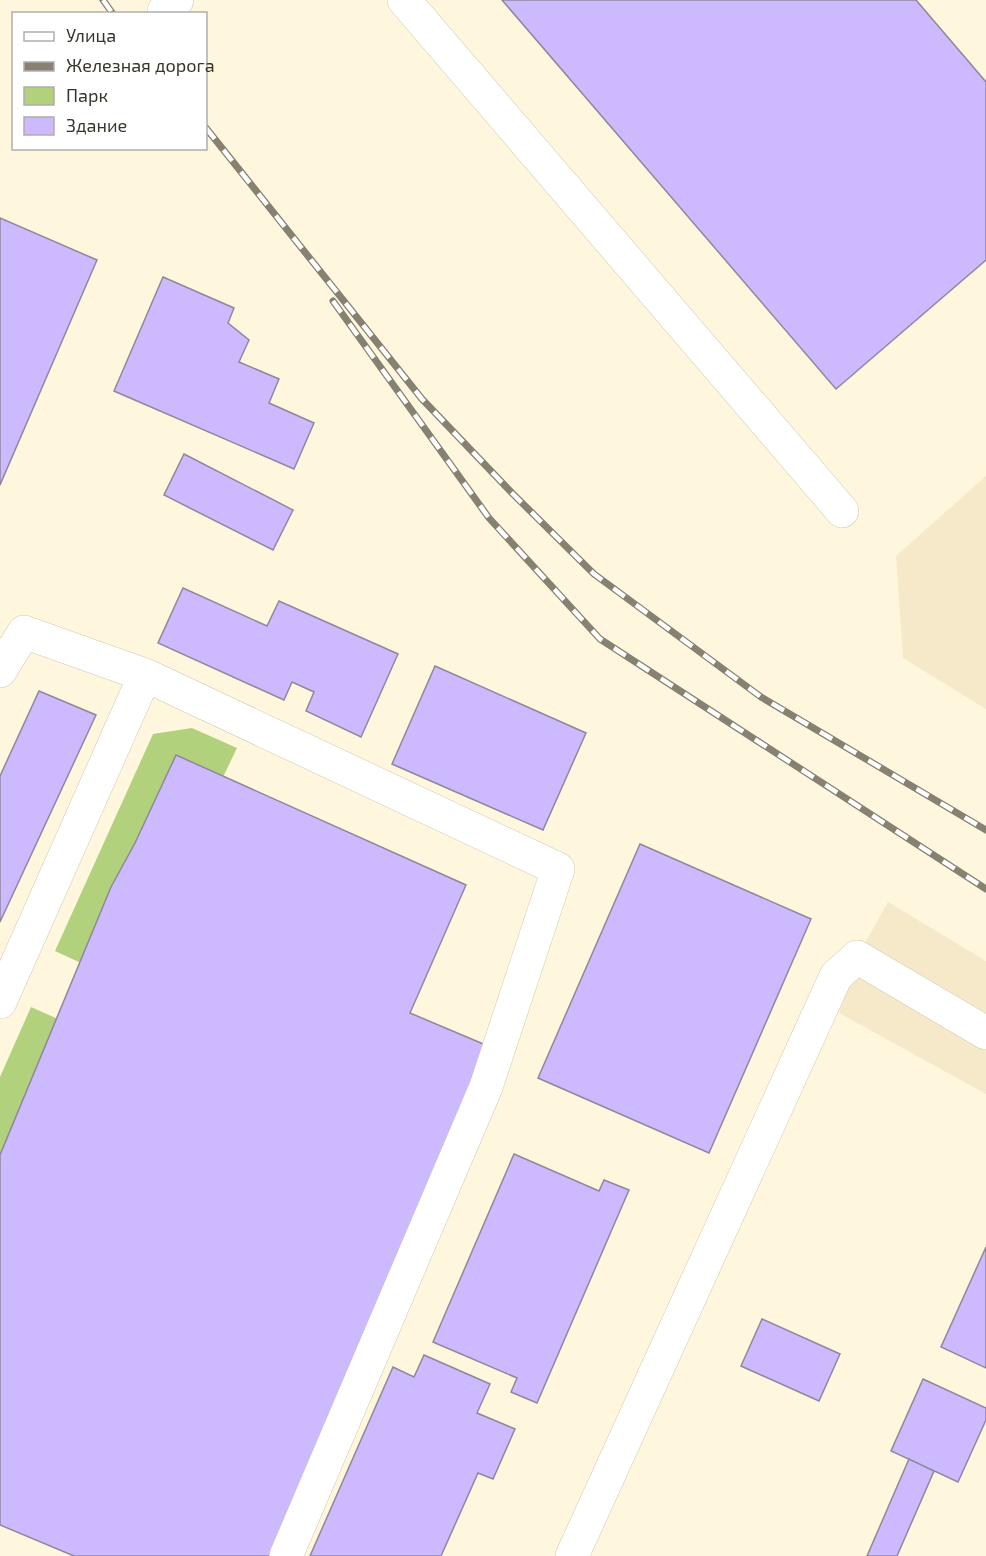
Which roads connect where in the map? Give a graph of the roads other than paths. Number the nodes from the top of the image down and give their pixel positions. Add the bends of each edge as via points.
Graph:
1 (404, 0) edge
2 (842, 511) dead end
3 (0, 671) edge
4 (145, 675) junction
5 (0, 1002) edge
6 (986, 1033) edge
7 (286, 1556) edge
8 (572, 1556) edge

1 - 2 lane
3 - 4 lane via 24,632
4 - 5 lane
4 - 7 lane via 558,869 486,1087
6 - 8 lane via 857,957 836,976

